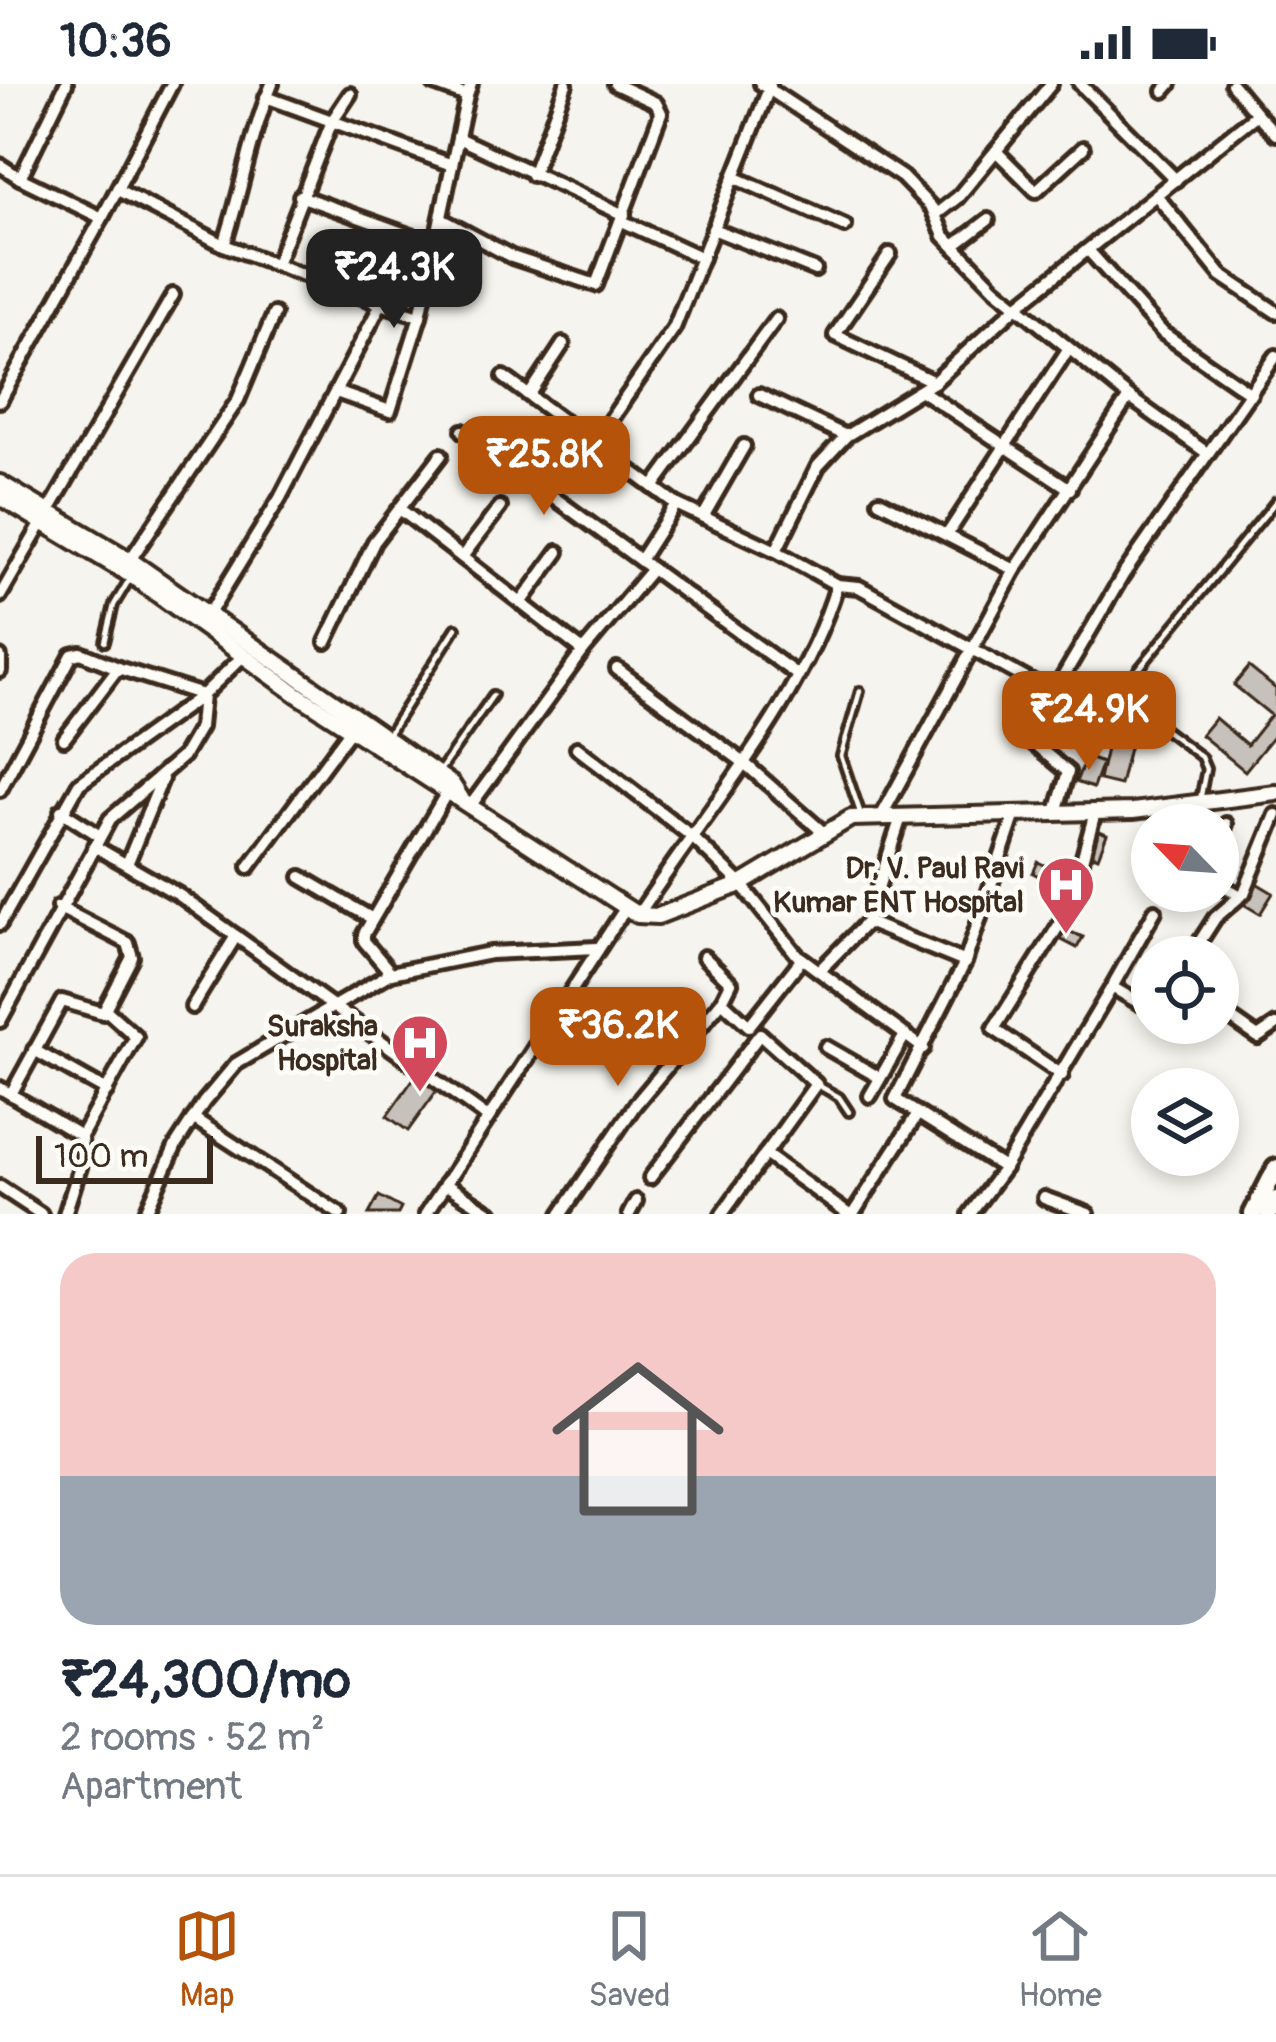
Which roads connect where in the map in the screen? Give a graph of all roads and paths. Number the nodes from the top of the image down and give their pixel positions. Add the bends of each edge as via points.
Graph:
1 (66, 84) edge
2 (172, 84) edge
3 (272, 84) edge
4 (434, 84) edge
5 (566, 84) edge
6 (615, 84) edge
7 (1051, 84) edge
8 (1080, 84) edge
9 (1232, 84) edge
10 (767, 86) edge
11 (469, 90) edge
12 (350, 94) dead end
13 (266, 97) junction
14 (1257, 114) junction
15 (332, 121) junction
16 (1276, 134) edge
17 (458, 138) junction
18 (1082, 148) dead end
19 (996, 151) junction
20 (0, 165) edge
21 (452, 165) junction
22 (532, 176) junction
23 (734, 177) junction
24 (20, 178) junction
25 (1176, 180) junction
26 (118, 190) junction
27 (300, 196) junction
28 (1157, 196) junction
29 (934, 214) junction
30 (102, 218) junction
31 (623, 218) junction
32 (441, 219) junction
33 (988, 220) dead end
34 (845, 226) dead end
35 (713, 229) junction
36 (224, 245) junction
37 (436, 245) junction
38 (953, 246) junction
39 (1088, 250) junction
40 (890, 254) dead end
41 (702, 258) junction
42 (276, 263) junction
43 (815, 270) dead end
44 (173, 295) dead end
45 (381, 304) junction
46 (1016, 307) junction
47 (1276, 312) edge
48 (274, 314) dead end
49 (419, 316) junction
50 (776, 319) dead end
51 (563, 344) dead end
52 (1067, 351) junction
53 (1276, 356) edge
54 (504, 377) dead end
55 (934, 382) junction
56 (922, 391) junction
57 (336, 392) junction
58 (530, 394) junction
59 (1251, 394) junction
60 (759, 395) dead end
61 (1129, 397) junction
62 (0, 401) edge
63 (463, 430) dead end
64 (846, 436) junction
65 (595, 442) junction
66 (1005, 445) junction
67 (744, 446) dead end
68 (1207, 453) junction
69 (441, 455) dead end
70 (0, 483) edge
71 (653, 487) junction
72 (1070, 489) junction
73 (0, 497) edge
74 (879, 501) dead end
75 (1276, 501) edge
76 (676, 504) junction
77 (500, 507) dead end
78 (401, 510) junction
79 (47, 517) junction
80 (703, 517) junction
81 (947, 535) junction
82 (559, 551) dead end
83 (776, 551) junction
84 (462, 557) junction
85 (640, 560) junction
86 (131, 568) junction
87 (652, 569) junction
88 (1015, 570) junction
89 (837, 585) junction
90 (0, 596) edge
91 (521, 603) junction
92 (207, 617) junction
93 (456, 628) dead end
94 (105, 642) dead end
95 (326, 642) dead end
96 (970, 646) junction
97 (583, 651) junction
98 (0, 657) edge
99 (242, 657) junction
100 (118, 668) junction
101 (617, 669) dead end
102 (0, 671) edge
103 (796, 674) junction
104 (302, 690) junction
105 (860, 691) dead end
106 (1050, 692) junction
107 (203, 695) junction
108 (493, 695) dead end
109 (351, 729) junction
110 (386, 738) junction
111 (64, 739) dead end
112 (577, 748) dead end
113 (742, 762) junction
114 (437, 774) junction
115 (162, 779) junction
116 (0, 790) edge
117 (1276, 793) edge
118 (458, 795) junction
119 (1200, 800) junction
120 (61, 811) junction
121 (1057, 812) junction
122 (1095, 812) junction
123 (1016, 814) junction
124 (882, 815) junction
125 (1276, 815) edge
126 (862, 817) junction
127 (901, 817) junction
128 (825, 834) junction
129 (691, 835) junction
130 (1271, 839) edge
131 (97, 841) junction
132 (127, 864) junction
133 (249, 867) dead end
134 (301, 877) dead end
135 (741, 884) junction
136 (1241, 896) joint
137 (58, 907) junction
138 (632, 911) junction
139 (1155, 912) edge
140 (371, 918) junction
141 (867, 922) junction
142 (0, 924) edge
143 (236, 936) junction
144 (1204, 936) edge
145 (597, 948) junction
146 (799, 956) junction
147 (704, 957) dead end
148 (965, 962) junction
149 (819, 971) junction
150 (391, 973) junction
151 (1112, 987) junction
152 (1131, 998) edge
153 (722, 1001) junction
154 (334, 1006) junction
155 (192, 1007) dead end
156 (106, 1010) junction
157 (0, 1021) edge
158 (1239, 1024) edge
159 (1276, 1024) edge
160 (749, 1026) junction
161 (761, 1035) junction
162 (905, 1035) junction
163 (826, 1048) dead end
164 (923, 1048) junction
165 (34, 1050) junction
166 (1061, 1075) junction
167 (880, 1078) junction
168 (816, 1084) junction
169 (6, 1091) edge
170 (107, 1091) junction
171 (870, 1096) dead end
172 (849, 1112) dead end
173 (916, 1115) junction
174 (194, 1118) junction
175 (488, 1118) junction
176 (81, 1136) junction
177 (765, 1154) junction
178 (1004, 1168) junction
179 (1276, 1169) edge
180 (650, 1178) dead end
181 (446, 1184) junction
182 (0, 1187) edge
183 (1044, 1198) dead end
184 (1276, 1200) edge
185 (636, 1201) dead end
186 (36, 1213) edge
187 (64, 1214) edge
188 (145, 1214) edge
189 (340, 1214) edge
190 (426, 1214) edge
191 (492, 1214) edge
192 (561, 1214) edge
193 (629, 1214) edge
194 (722, 1214) edge
195 (850, 1214) edge
196 (970, 1214) edge
197 (1088, 1214) edge
198 (1253, 1214) edge
199 (1269, 1214) edge

1 - 24 street
2 - 26 street
3 - 13 street
4 - 11 street
5 - 22 street
6 - 31 street via 661,109
7 - 19 street
8 - 25 street
9 - 14 street
10 - 23 street
10 - 29 street via 902,177
11 - 17 street
12 - 15 street
13 - 15 street
13 - 36 street
14 - 16 street
14 - 25 street
15 - 21 street
15 - 27 street
17 - 21 street
17 - 22 street
18 - 19 street via 1036,191
19 - 29 street
20 - 24 street
21 - 32 street
22 - 31 street
23 - 34 street
23 - 35 street
24 - 30 street
25 - 28 street
26 - 30 street
26 - 36 street
27 - 37 street
27 - 42 street
28 - 39 street
28 - 47 street via 1221,275
29 - 38 street
30 - 62 street
31 - 32 street via 590,287
31 - 41 street
32 - 37 street
33 - 38 street
35 - 41 street
35 - 43 street
36 - 42 street
37 - 49 street
38 - 46 street
39 - 46 street
39 - 59 street via 1163,334
40 - 55 street via 835,334
41 - 65 street via 674,328
42 - 45 street
44 - 79 street
45 - 49 street
45 - 57 street
46 - 52 street
46 - 55 street
48 - 86 street via 238,400
49 - 57 street via 390,411
50 - 71 street
51 - 58 street
52 - 61 street
52 - 66 street
53 - 59 street
54 - 58 street
55 - 56 street
56 - 64 street
56 - 66 street
57 - 92 street
58 - 65 street
59 - 68 street
60 - 64 street
61 - 68 street
61 - 72 street
63 - 85 street
64 - 83 street via 818,466
65 - 71 street
66 - 72 street
66 - 81 street
67 - 80 street
68 - 106 street
69 - 78 street
70 - 79 main road
71 - 76 street
72 - 88 street
73 - 79 main road
74 - 81 street
75 - 119 lane via 1125,686 1125,700 1201,757
76 - 80 street
76 - 85 street
77 - 84 street
78 - 84 street
78 - 95 street via 374,542
79 - 86 main road
79 - 90 street
80 - 83 street
81 - 88 street
82 - 91 street
83 - 89 street
84 - 91 street
85 - 87 street
86 - 92 main road
86 - 94 lane
86 - 99 main road
87 - 97 street
87 - 103 street
88 - 96 street
89 - 96 street via 860,587
89 - 103 street
91 - 97 street
92 - 104 main road
93 - 110 lane
96 - 106 street
96 - 124 street
97 - 118 street
98 - 102 street
99 - 104 main road
99 - 107 street
100 - 107 street
100 - 111 street
100 - 116 street via 72,656
101 - 113 street
103 - 113 street
104 - 109 main road
104 - 110 main road
105 - 126 lane via 841,756
106 - 121 street via 1027,738 1067,772
107 - 115 street via 200,727
107 - 120 street via 104,763
108 - 114 lane
109 - 118 main road
109 - 133 street
110 - 114 main road
112 - 129 street
113 - 128 street
113 - 129 street
114 - 118 main road
115 - 131 street via 119,808
115 - 132 street
117 - 119 main road
118 - 138 main road
118 - 140 street
119 - 122 main road
120 - 131 street
120 - 142 street
121 - 122 main road
121 - 123 main road
122 - 166 street via 1069,909 994,1029
123 - 127 main road
123 - 148 street
124 - 126 main road
124 - 127 main road
125 - 130 street
126 - 128 main road
127 - 141 street
128 - 135 main road
129 - 135 street
129 - 138 street
130 - 136 street
131 - 132 street
131 - 137 street
132 - 143 street
134 - 140 street
135 - 138 main road via 658,916
135 - 146 street
136 - 144 street
137 - 156 street via 132,947
137 - 157 street
138 - 145 street
139 - 151 street
140 - 150 street via 364,941
141 - 148 street
141 - 149 street
143 - 154 street
143 - 155 street
145 - 150 street via 490,953
145 - 175 street
146 - 149 street
146 - 160 street
147 - 153 street via 731,983
148 - 164 street
149 - 162 street
150 - 154 street
151 - 152 street
151 - 166 street
153 - 160 street
153 - 192 street via 635,1105
154 - 174 street via 236,1064
154 - 175 street
156 - 165 street via 97,1015 62,1001
156 - 170 street via 136,1037
158 - 159 street via 1258,1037
160 - 161 street
161 - 168 street
161 - 180 street
162 - 164 street
162 - 167 street
163 - 167 street
164 - 173 street via 896,1099
165 - 169 street
165 - 170 street
166 - 178 street
167 - 171 street
168 - 172 lane
168 - 177 street
169 - 176 street
170 - 176 street
173 - 178 street
173 - 195 street
174 - 188 street
174 - 189 street
175 - 181 street
176 - 187 street via 82,1161
177 - 194 street
177 - 195 street
178 - 196 street
179 - 198 main road
181 - 190 street
181 - 191 street
182 - 186 street
183 - 197 street
184 - 199 main road
185 - 193 street

